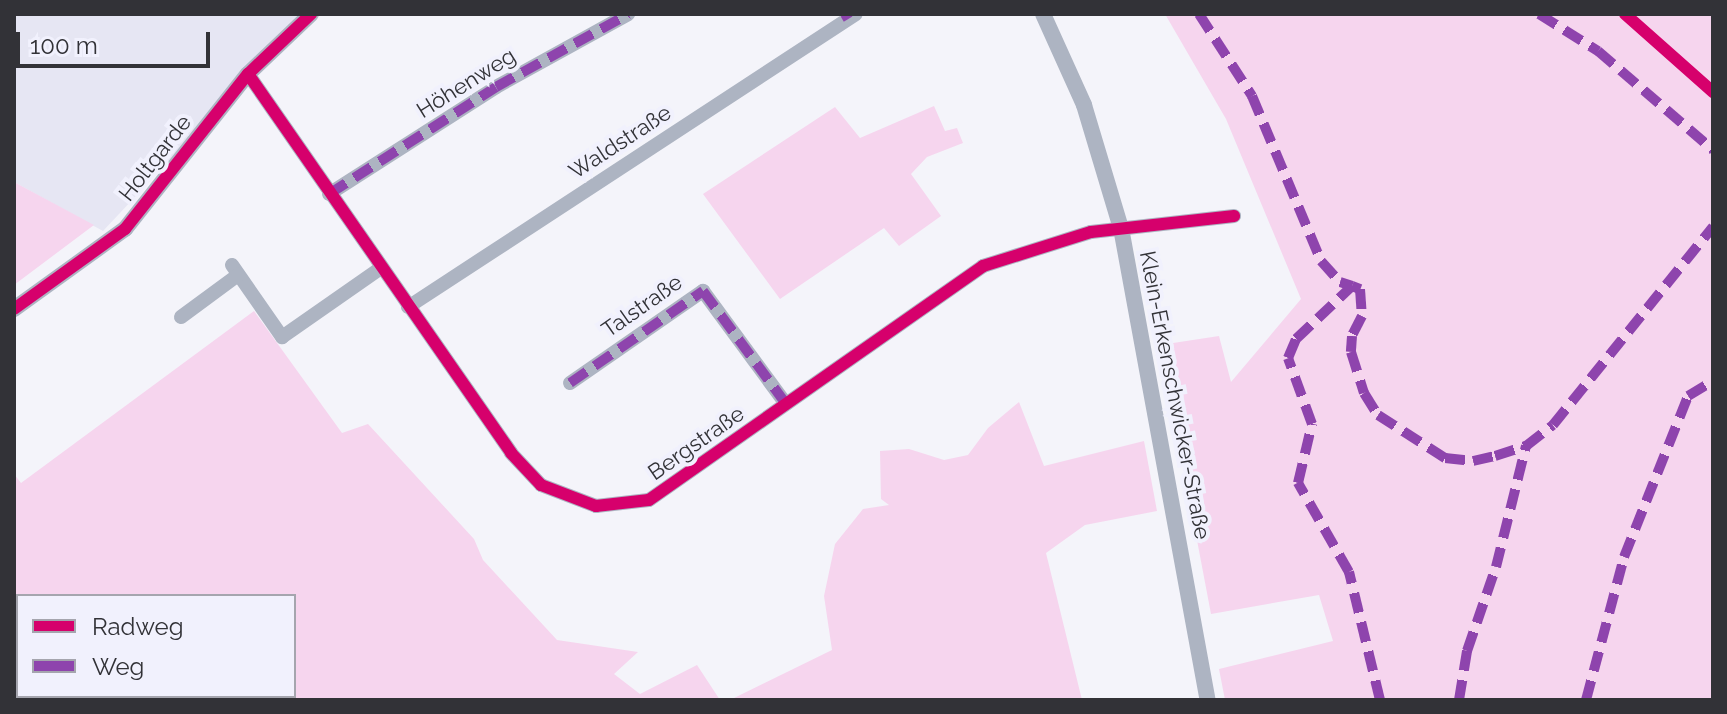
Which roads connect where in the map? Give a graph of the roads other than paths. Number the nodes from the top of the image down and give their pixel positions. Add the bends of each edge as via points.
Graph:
1 (311, 14) edge
2 (628, 14) edge
3 (1043, 14) edge
4 (850, 16) edge
5 (248, 74) junction
6 (329, 194) junction
7 (1234, 216) dead end
8 (1121, 228) junction
9 (381, 268) junction
10 (408, 307) junction
11 (14, 309) edge
12 (181, 317) dead end
13 (570, 383) dead end
14 (786, 404) junction
15 (1208, 700) edge

1 - 5 street, Holtgarde
2 - 6 street, Höhenweg via 496,87
3 - 8 street, Klein-Erkenschwicker-Straße via 1084,105
4 - 10 street, Waldstraße
5 - 6 street, Bergstraße
5 - 11 street, Holtgarde via 125,229
6 - 9 street, Bergstraße
7 - 8 street, Bergstraße
8 - 14 street, Bergstraße via 1054,241 983,266
8 - 15 street, Klein-Erkenschwicker-Straße
9 - 10 street, Bergstraße
9 - 12 street via 282,337 235,270
10 - 14 street, Bergstraße via 511,453 541,485 578,502 596,506 649,500
13 - 14 street, Talstraße via 703,291

